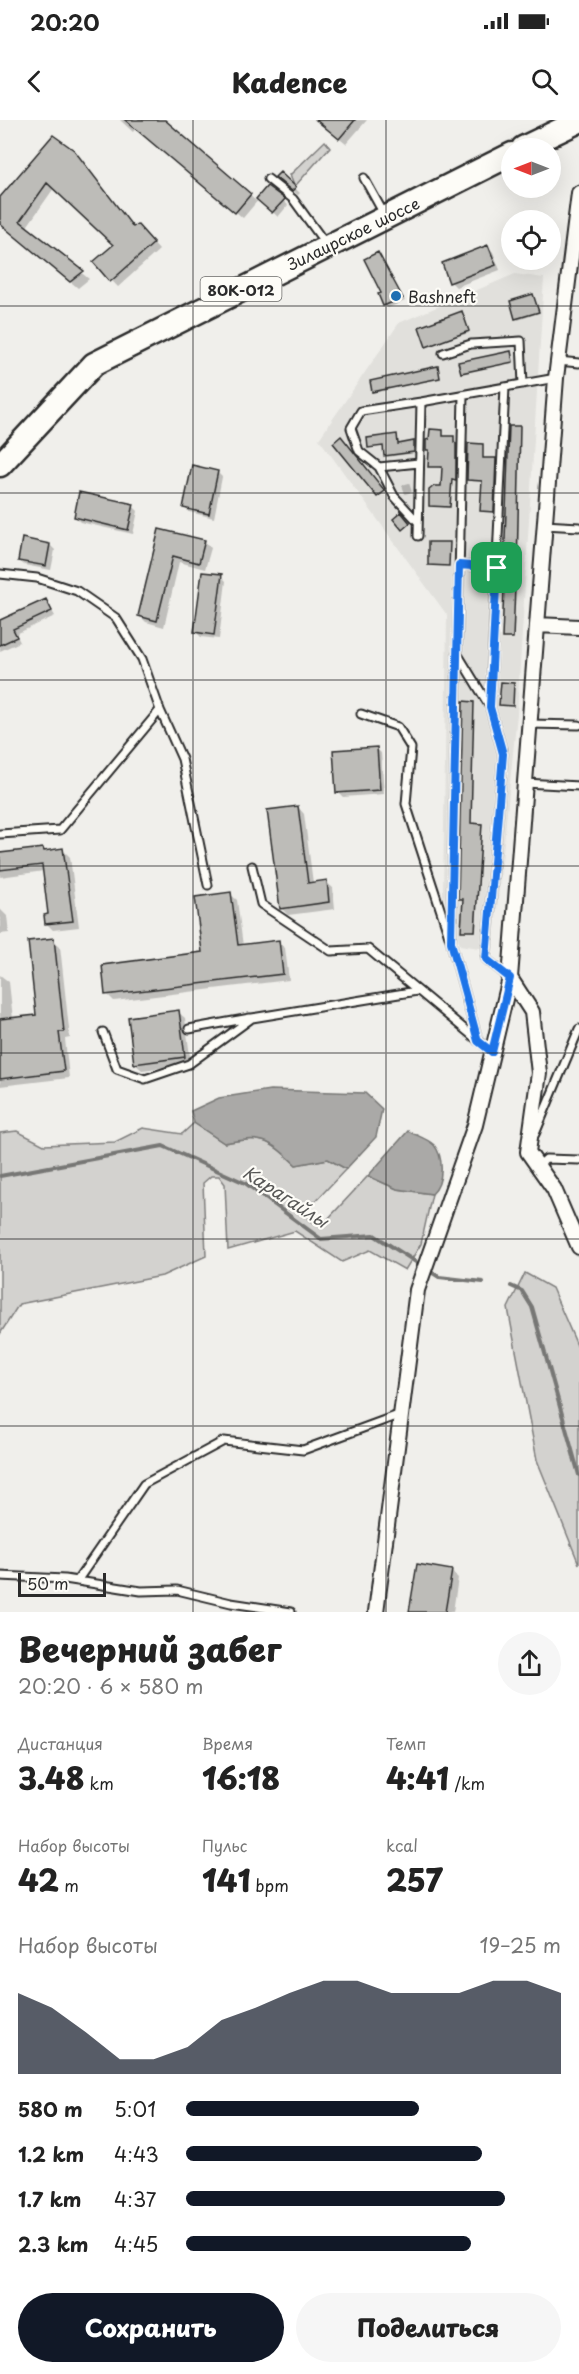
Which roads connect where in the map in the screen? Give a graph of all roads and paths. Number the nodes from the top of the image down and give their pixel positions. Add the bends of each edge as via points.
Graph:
1 (579, 121) edge
2 (544, 138) edge
3 (501, 159) edge
4 (364, 178) dead end
5 (268, 179) dead end
6 (579, 193) edge
7 (385, 217) junction
8 (326, 246) junction
9 (442, 353) dead end
10 (558, 361) junction
11 (579, 363) edge
12 (556, 378) junction
13 (523, 384) junction
14 (505, 387) junction
15 (463, 395) junction
16 (421, 402) junction
17 (419, 463) junction
18 (0, 465) edge
19 (379, 467) junction
20 (418, 522) junction
21 (544, 525) junction
22 (579, 527) edge
23 (418, 536) dead end
24 (459, 565) junction
25 (497, 568) junction
26 (0, 574) edge
27 (537, 625) junction
28 (579, 627) edge
29 (457, 653) junction
30 (490, 707) junction
31 (160, 710) junction
32 (361, 714) dead end
33 (529, 724) junction
34 (579, 725) edge
35 (525, 783) junction
36 (579, 786) edge
37 (0, 834) edge
38 (252, 866) dead end
39 (208, 885) dead end
40 (451, 942) junction
41 (510, 978) junction
42 (417, 991) junction
43 (252, 1018) junction
44 (189, 1029) dead end
45 (579, 1029) edge
46 (104, 1032) dead end
47 (478, 1041) junction
48 (492, 1052) junction
49 (528, 1152) junction
50 (579, 1160) edge
51 (537, 1167) junction
52 (579, 1247) edge
53 (401, 1414) junction
54 (0, 1576) edge
55 (77, 1581) junction
56 (291, 1612) edge
57 (376, 1612) edge

1 - 2 main road
3 - 7 main road, Зилаирское шоссе / 80К-012
4 - 7 lane
5 - 8 lane via 293,199
6 - 10 street
7 - 8 main road, Зилаирское шоссе / 80К-012
8 - 18 main road, Зилаирское шоссе / 80К-012 via 94,364
9 - 13 lane via 471,344 521,341
10 - 11 lane
10 - 12 street
12 - 13 lane
12 - 21 street
13 - 14 lane
14 - 15 lane
14 - 25 lane
15 - 16 lane
15 - 24 lane
16 - 17 lane
16 - 19 lane via 362,411 351,428 359,451
17 - 19 lane
17 - 20 lane
19 - 20 lane via 393,496
20 - 23 lane
21 - 22 lane
21 - 27 street
24 - 25 lane
24 - 29 lane
25 - 30 lane
26 - 31 lane via 37,578 77,591 116,618 142,659
27 - 28 street
27 - 33 street
29 - 30 lane
29 - 40 lane
30 - 41 lane via 503,754 486,959
31 - 37 lane via 60,830
31 - 39 lane via 182,759
32 - 40 lane via 398,727 411,748 406,804
33 - 34 lane
33 - 35 street
35 - 36 lane
35 - 41 street
38 - 42 lane via 261,904 331,951 368,949
40 - 47 lane
41 - 48 street
41 - 49 street via 532,1012 538,1073
42 - 43 lane
42 - 47 lane
43 - 44 lane
43 - 46 lane via 189,1064 145,1079 117,1069
45 - 49 lane
47 - 48 lane
48 - 53 street via 475,1125 417,1290
49 - 51 street
50 - 51 lane via 546,1159
51 - 52 street via 554,1189
53 - 55 lane via 303,1450 224,1441 144,1484
53 - 57 street
54 - 55 lane
55 - 56 lane via 141,1591 177,1590

